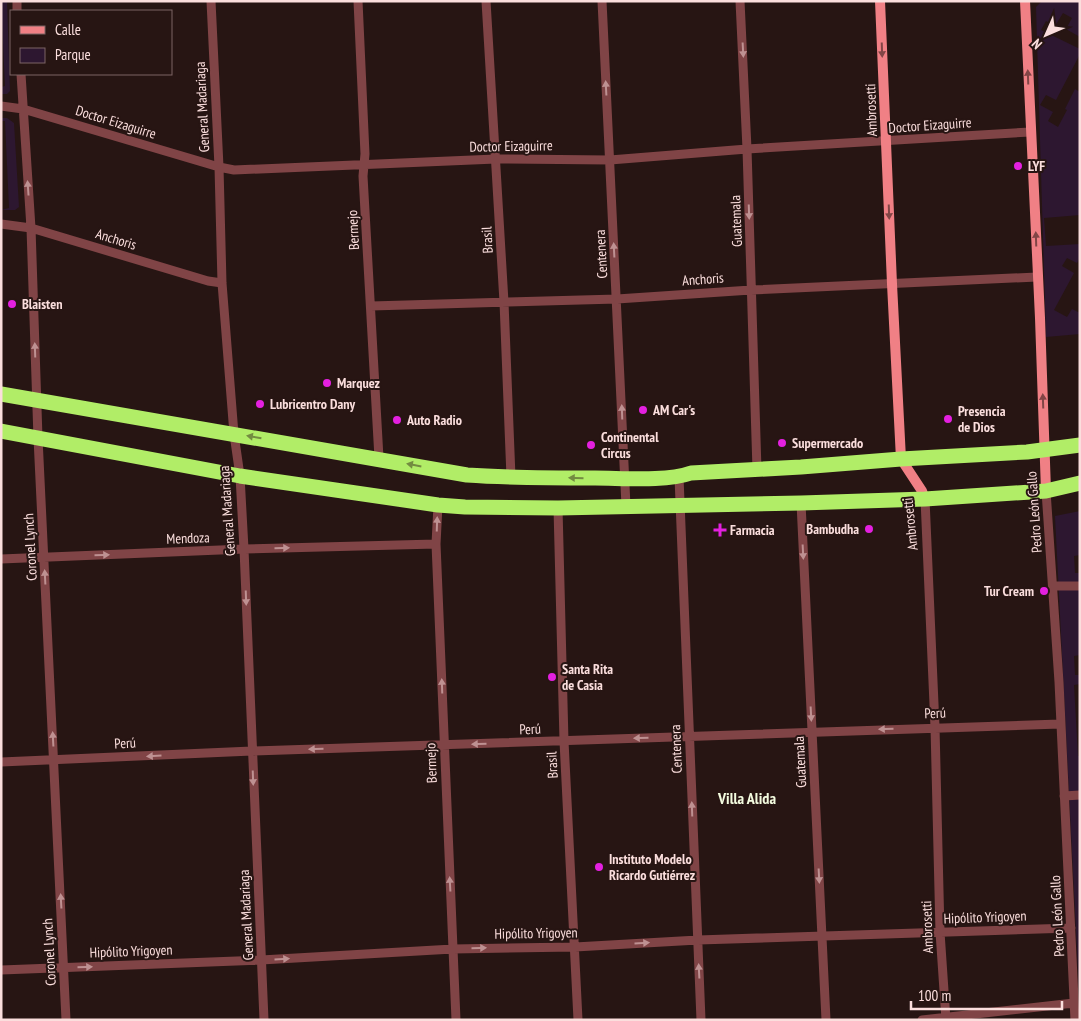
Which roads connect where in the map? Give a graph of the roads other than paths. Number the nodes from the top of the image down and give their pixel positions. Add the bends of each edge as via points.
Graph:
1 (211, 1) edge
2 (358, 1) edge
3 (486, 1) edge
4 (602, 1) edge
5 (740, 1) edge
6 (880, 1) edge
7 (1025, 1) edge
8 (21, 75) edge
9 (1, 106) edge
10 (23, 109) junction
11 (1030, 132) junction
12 (886, 141) junction
13 (747, 149) junction
14 (496, 159) junction
15 (610, 160) junction
16 (364, 164) junction
17 (219, 167) junction
18 (1, 224) edge
19 (31, 228) junction
20 (1037, 277) junction
21 (222, 283) junction
22 (892, 284) junction
23 (751, 290) junction
24 (617, 299) junction
25 (504, 302) junction
26 (371, 306) junction
27 (1, 394) edge
28 (37, 399) junction
29 (1, 432) edge
30 (234, 434) junction
31 (38, 438) junction
32 (1080, 445) edge
33 (1044, 450) junction
34 (379, 458) junction
35 (901, 459) junction
36 (757, 470) junction
37 (240, 476) junction
38 (511, 477) junction
39 (679, 477) junction
40 (625, 478) junction
41 (1080, 483) edge
42 (1046, 491) junction
43 (924, 498) junction
44 (801, 503) junction
45 (438, 505) junction
46 (626, 506) junction
47 (679, 506) junction
48 (558, 508) junction
49 (436, 544) junction
50 (244, 549) junction
51 (44, 558) junction
52 (1, 559) edge
53 (1053, 586) junction
54 (1080, 586) edge
55 (1060, 724) junction
56 (935, 727) junction
57 (812, 732) junction
58 (690, 736) junction
59 (564, 741) junction
60 (444, 745) junction
61 (252, 752) junction
62 (54, 760) junction
63 (1, 762) edge
64 (1080, 795) edge
65 (1064, 796) junction
66 (1071, 928) junction
67 (940, 932) junction
68 (822, 936) junction
69 (698, 940) junction
70 (575, 946) junction
71 (453, 949) junction
72 (261, 960) junction
73 (64, 968) junction
74 (1, 970) edge
75 (1077, 989) edge
76 (1074, 1003) junction
77 (946, 1018) edge
78 (66, 1020) edge
79 (264, 1020) edge
80 (456, 1020) edge
81 (578, 1020) edge
82 (701, 1020) edge
83 (826, 1020) edge
84 (922, 1020) edge
85 (1075, 1020) edge

1 - 17 street, General Madariaga
2 - 16 street, Bermejo
3 - 14 street, Brasil
15 -> 4 street, Centenera
5 -> 13 street, Guatemala
6 -> 12 street, Ambrosetti
11 -> 7 street, Pedro León Gallo
8 - 10 street, Coronel Lynch
9 - 10 street, Doctor Eizaguirre
10 - 17 street, Doctor Eizaguirre
19 -> 10 street, Coronel Lynch
11 - 12 street, Doctor Eizaguirre
20 -> 11 street, Pedro León Gallo
12 - 13 street, Doctor Eizaguirre
12 -> 22 street, Ambrosetti
13 - 15 street, Doctor Eizaguirre
13 -> 23 street, Guatemala
14 - 15 street, Doctor Eizaguirre
14 - 16 street, Doctor Eizaguirre
14 - 25 street, Brasil
24 -> 15 street, Centenera
16 - 17 street, Doctor Eizaguirre via 234,170
16 - 26 street, Bermejo
17 - 21 street, General Madariaga
18 - 19 street, Anchoris
19 - 21 street, Anchoris
28 -> 19 street, Coronel Lynch
20 - 22 street, Anchoris
33 -> 20 street, Pedro León Gallo
21 - 30 street, General Madariaga
22 - 23 street, Anchoris
22 - 35 street, Ambrosetti
23 - 24 street, Anchoris
23 - 36 street, Guatemala
24 - 25 street, Anchoris
40 -> 24 street, Centenera
25 - 26 street, Anchoris
25 - 38 street, Brasil
26 - 34 street, Bermejo
27 - 28 highway
28 - 30 highway
28 - 31 street, Coronel Lynch
29 - 31 highway
34 -> 30 highway
30 - 37 street, General Madariaga
31 - 37 highway
31 - 51 street, Coronel Lynch
32 - 33 highway
33 - 35 highway
33 - 42 street, Pedro León Gallo
38 -> 34 highway via 467,475
35 - 36 highway
35 - 43 street, Ambrosetti
36 - 39 highway via 691,473
37 - 45 highway
37 - 50 street, General Madariaga
40 -> 38 highway
39 - 40 highway
39 - 47 street, Centenera
40 - 46 street, Centenera
41 - 42 highway
42 - 43 highway
42 - 53 street, Pedro León Gallo
43 - 44 highway
43 - 56 street, Ambrosetti
44 - 47 highway
44 -> 57 street, Guatemala
45 - 48 highway
49 -> 45 street, Bermejo
46 - 47 highway
46 - 48 highway
47 - 58 street, Centenera
48 - 59 street, Brasil
50 -> 49 street, Mendoza
60 -> 49 street, Bermejo
51 -> 50 street, Mendoza
50 -> 61 street, General Madariaga
51 - 52 street, Mendoza
62 -> 51 street, Coronel Lynch
53 - 54 street
53 - 55 street, Pedro León Gallo
55 - 56 street, Perú
55 - 65 street, Pedro León Gallo
56 -> 57 street, Perú
56 - 67 street, Ambrosetti
57 - 58 street, Perú
57 -> 68 street, Guatemala
58 -> 59 street, Perú
69 -> 58 street, Centenera
59 -> 60 street, Perú
59 - 70 street, Brasil
60 -> 61 street, Perú
71 -> 60 street, Bermejo
61 -> 62 street, Perú
61 -> 72 street, General Madariaga
62 - 63 street, Perú
73 -> 62 street, Coronel Lynch
64 - 65 street
65 - 66 street, Pedro León Gallo
66 - 67 street, Hipólito Yrigoyen
66 - 75 street, Pedro León Gallo
67 - 68 street, Hipólito Yrigoyen
67 - 77 street, Ambrosetti
68 - 69 street, Hipólito Yrigoyen
68 - 83 street, Guatemala
70 -> 69 street, Hipólito Yrigoyen
82 -> 69 street, Centenera
71 -> 70 street, Hipólito Yrigoyen
70 - 81 street, Brasil
72 -> 71 street, Hipólito Yrigoyen
71 - 80 street, Bermejo
73 -> 72 street, Hipólito Yrigoyen
72 - 79 street, General Madariaga
73 - 74 street, Hipólito Yrigoyen
73 - 78 street, Coronel Lynch
75 - 76 street, Pedro León Gallo
76 - 77 street
76 - 85 street, Pedro León Gallo
77 - 84 street

